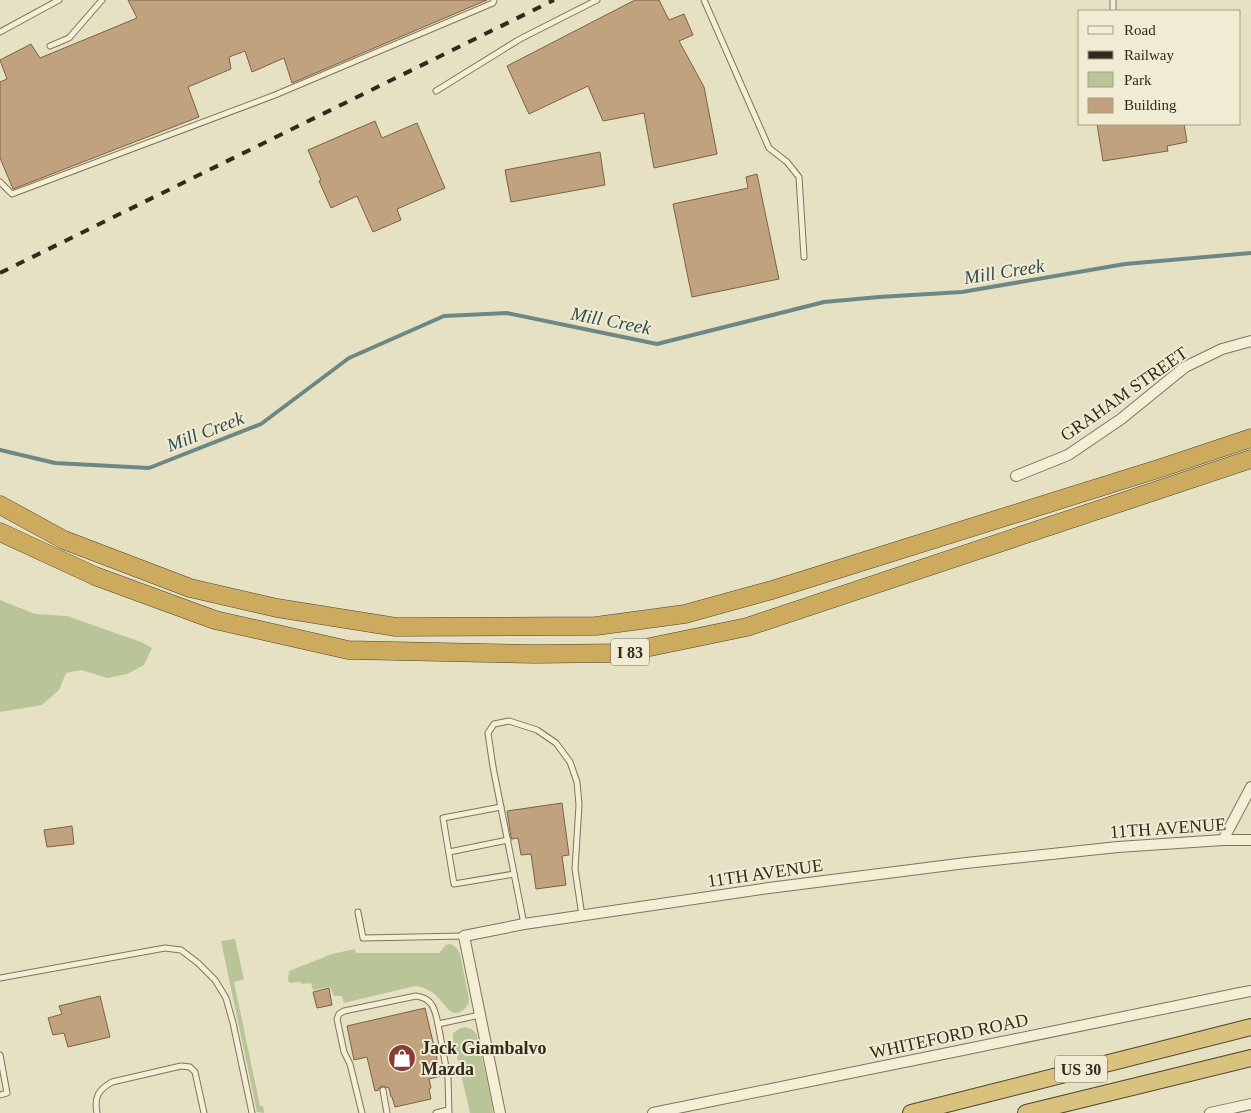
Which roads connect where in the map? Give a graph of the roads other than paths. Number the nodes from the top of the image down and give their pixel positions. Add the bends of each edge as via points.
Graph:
1 (60, 0) edge
2 (102, 0) edge
3 (494, 0) edge
4 (597, 0) edge
5 (704, 0) edge
6 (0, 32) edge
7 (50, 46) dead end
8 (436, 91) dead end
9 (0, 182) edge
10 (804, 257) dead end
11 (1251, 341) edge
12 (1251, 438) edge
13 (1251, 458) edge
14 (1016, 476) dead end
15 (0, 505) edge
16 (0, 532) edge
17 (1251, 787) edge
18 (501, 807) junction
19 (508, 840) junction
20 (1223, 840) junction
21 (1251, 840) edge
22 (449, 852) junction
23 (514, 874) junction
24 (358, 912) dead end
25 (582, 916) junction
26 (524, 924) junction
27 (464, 936) junction
28 (0, 978) edge
29 (1251, 991) edge
30 (480, 1014) junction
31 (438, 1024) junction
32 (1251, 1027) edge
33 (0, 1055) edge
34 (1251, 1058) edge
35 (383, 1090) dead end
36 (0, 1095) edge
37 (1251, 1104) edge
38 (448, 1112) edge
39 (97, 1113) edge
40 (204, 1113) edge
41 (252, 1113) edge
42 (362, 1113) edge
43 (387, 1113) edge
44 (436, 1113) edge
45 (500, 1113) edge
46 (653, 1113) edge
47 (912, 1113) edge
48 (1026, 1113) edge
49 (1210, 1113) edge

1 - 6 lane
2 - 7 lane via 69,38
3 - 9 lane via 275,95 12,194
4 - 8 lane via 520,39
5 - 10 lane via 769,148 799,177
11 - 14 street, GRAHAM STREET via 1222,349 1185,367 1121,419 1068,455
12 - 15 highway, I 83 via 772,590 685,614 596,626 396,627 277,608 190,588 64,540
13 - 16 highway, I 83 via 747,627 621,653 348,650 215,620 95,576
17 - 20 street
18 - 19 lane
18 - 22 lane via 444,818
18 - 25 lane via 488,733 494,724 509,721 537,730 556,743 570,762 577,782 579,805 575,869
19 - 22 lane
19 - 23 lane
20 - 21 street, 11TH AVENUE
20 - 25 street, 11TH AVENUE via 966,863
22 - 23 lane via 454,884
23 - 26 lane
24 - 27 lane via 363,938
25 - 26 street, 11TH AVENUE
26 - 27 street, 11TH AVENUE
27 - 30 street
28 - 41 lane via 165,948 181,950 215,980 226,998
29 - 46 street, WHITEFORD ROAD
30 - 31 lane
30 - 45 street
31 - 38 lane via 448,1078
31 - 42 lane via 429,1001 416,996 339,1014 337,1019 344,1052
32 - 47 highway, US 30
33 - 36 lane via 7,1093
34 - 48 highway, US 30
35 - 43 lane
37 - 49 street
38 - 44 lane
39 - 40 lane via 97,1096 103,1087 181,1066 190,1067 195,1072

